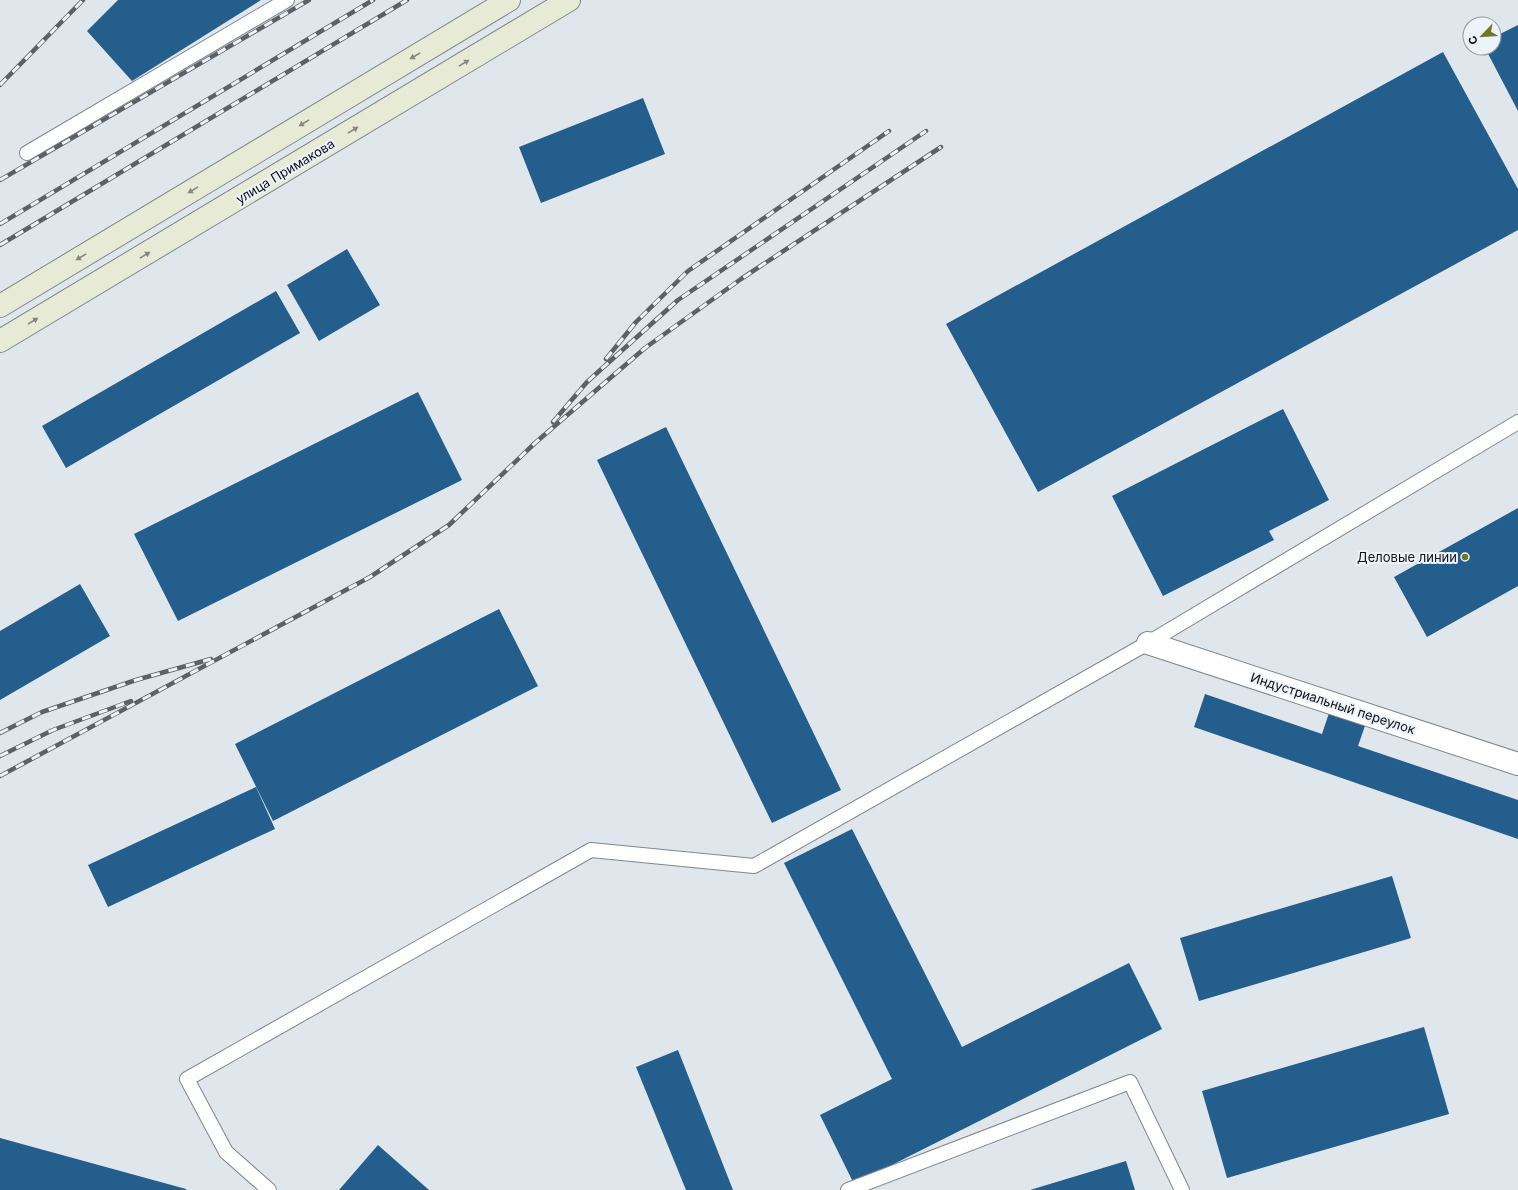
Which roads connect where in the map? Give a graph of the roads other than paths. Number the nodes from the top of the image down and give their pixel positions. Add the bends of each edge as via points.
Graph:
1 (287, 0) edge
2 (509, 0) edge
3 (569, 0) edge
4 (27, 153) dead end
5 (0, 306) edge
6 (0, 341) edge
7 (1518, 422) edge
8 (1148, 643) junction
9 (1518, 764) edge
10 (269, 1190) edge
11 (848, 1190) edge
12 (1182, 1190) edge

1 - 4 lane
2 -> 5 main road
6 -> 3 main road, улица Примакова
7 - 8 lane
8 - 9 street, Индустриальный переулок
8 - 10 lane via 754,866 591,850 187,1079 226,1152
11 - 12 lane via 1130,1082

